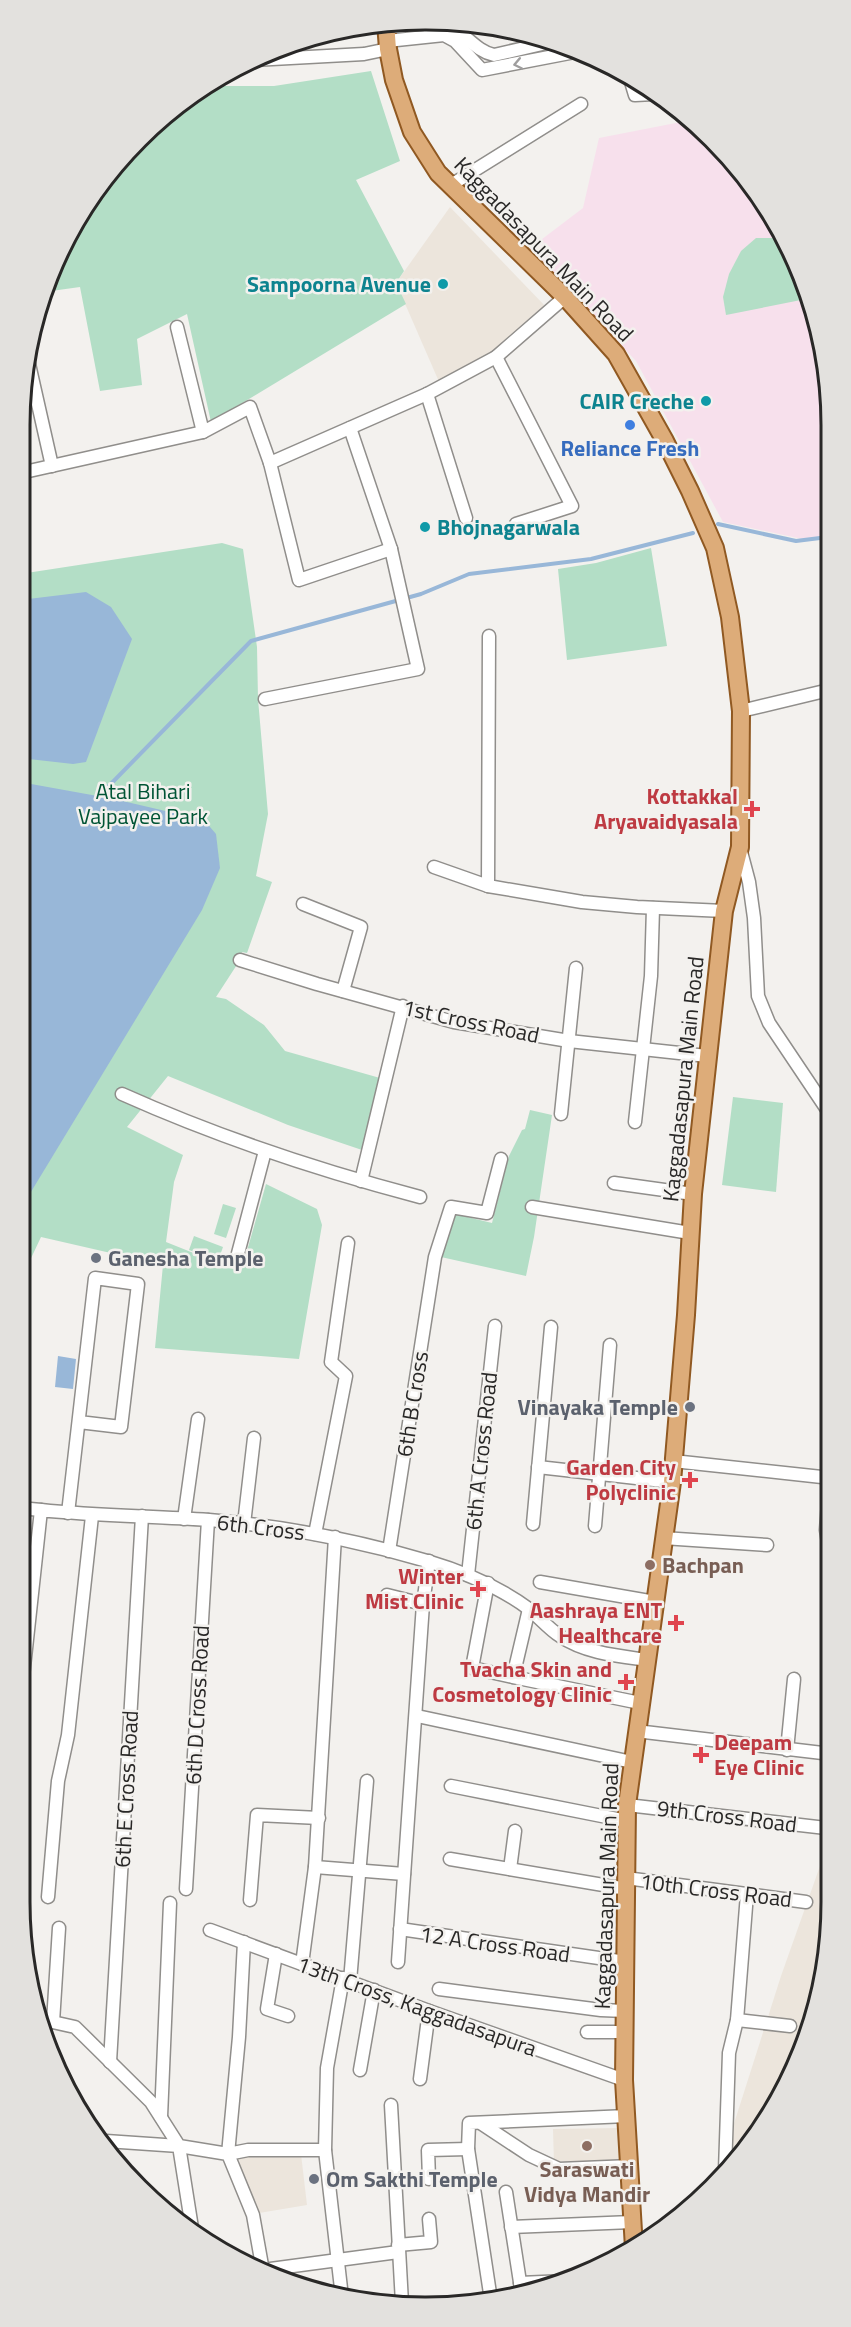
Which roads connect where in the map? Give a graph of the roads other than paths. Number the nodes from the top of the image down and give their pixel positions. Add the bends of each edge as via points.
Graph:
1 (403, 31) edge
2 (457, 31) edge
3 (387, 35) edge
4 (536, 45) edge
5 (562, 54) edge
6 (278, 59) edge
7 (581, 104) dead end
8 (451, 186) junction
9 (565, 297) junction
10 (177, 327) dead end
11 (496, 357) junction
12 (33, 380) edge
13 (427, 394) junction
14 (350, 428) junction
15 (203, 432) junction
16 (270, 463) junction
17 (52, 466) junction
18 (30, 471) edge
19 (466, 518) dead end
20 (516, 524) dead end
21 (391, 549) junction
22 (489, 636) dead end
23 (821, 692) edge
24 (265, 699) dead end
25 (741, 711) junction
26 (740, 847) junction
27 (434, 867) dead end
28 (488, 886) junction
29 (303, 904) dead end
30 (654, 908) junction
31 (724, 911) junction
32 (240, 960) dead end
33 (576, 968) dead end
34 (343, 991) junction
35 (403, 1006) junction
36 (569, 1041) junction
37 (643, 1049) junction
38 (707, 1056) junction
39 (122, 1094) dead end
40 (821, 1101) edge
41 (561, 1114) dead end
42 (635, 1122) dead end
43 (265, 1151) junction
44 (501, 1160) dead end
45 (361, 1182) junction
46 (614, 1183) dead end
47 (693, 1194) junction
48 (420, 1197) dead end
49 (532, 1207) dead end
50 (690, 1233) junction
51 (348, 1243) dead end
52 (236, 1261) dead end
53 (495, 1326) dead end
54 (550, 1327) dead end
55 (610, 1345) dead end
56 (198, 1419) dead end
57 (78, 1422) junction
58 (254, 1438) dead end
59 (673, 1461) junction
60 (538, 1467) junction
61 (599, 1474) junction
62 (821, 1477) edge
63 (672, 1482) junction
64 (30, 1509) edge
65 (41, 1510) junction
66 (68, 1513) junction
67 (92, 1516) junction
68 (142, 1516) junction
69 (184, 1519) junction
70 (208, 1520) junction
71 (244, 1524) junction
72 (533, 1524) dead end
73 (595, 1526) dead end
74 (315, 1534) junction
75 (335, 1537) junction
76 (663, 1538) junction
77 (767, 1545) dead end
78 (389, 1551) junction
79 (429, 1562) junction
80 (468, 1575) junction
81 (30, 1580) edge
82 (540, 1581) dead end
83 (488, 1582) junction
84 (387, 1595) dead end
85 (655, 1602) junction
86 (423, 1604) junction
87 (529, 1610) junction
88 (647, 1660) junction
89 (513, 1677) junction
90 (794, 1679) dead end
91 (640, 1703) junction
92 (417, 1716) junction
93 (636, 1731) junction
94 (787, 1750) junction
95 (821, 1753) edge
96 (632, 1762) junction
97 (367, 1781) dead end
98 (451, 1786) dead end
99 (627, 1813) junction
100 (319, 1818) junction
101 (821, 1828) edge
102 (515, 1831) dead end
103 (450, 1859) dead end
104 (315, 1867) junction
105 (510, 1869) junction
106 (359, 1871) junction
107 (404, 1874) junction
108 (626, 1884) junction
109 (186, 1889) dead end
110 (747, 1894) junction
111 (48, 1897) dead end
112 (250, 1900) dead end
113 (806, 1902) dead end
114 (170, 1903) dead end
115 (59, 1928) dead end
116 (400, 1929) junction
117 (210, 1930) dead end
118 (244, 1942) junction
119 (276, 1954) junction
120 (398, 1962) dead end
121 (626, 1962) junction
122 (302, 1964) junction
123 (347, 1979) junction
124 (439, 1989) dead end
125 (374, 1990) junction
126 (429, 2011) junction
127 (625, 2011) junction
128 (288, 2016) dead end
129 (737, 2020) junction
130 (48, 2021) edge
131 (53, 2022) junction
132 (790, 2026) dead end
133 (624, 2031) junction
134 (587, 2032) dead end
135 (110, 2062) junction
136 (360, 2070) dead end
137 (420, 2079) dead end
138 (624, 2080) junction
139 (391, 2105) dead end
140 (627, 2116) junction
141 (160, 2118) junction
142 (482, 2124) junction
143 (114, 2144) edge
144 (179, 2146) junction
145 (468, 2149) junction
146 (325, 2150) junction
147 (228, 2154) junction
148 (725, 2159) edge
149 (631, 2166) junction
150 (429, 2178) dead end
151 (506, 2192) dead end
152 (191, 2219) edge
153 (429, 2219) dead end
154 (632, 2222) junction
155 (511, 2228) junction
156 (633, 2238) edge
157 (398, 2248) junction
158 (261, 2261) edge
159 (337, 2261) junction
160 (279, 2269) edge
161 (520, 2286) edge
162 (341, 2288) edge
163 (490, 2292) edge
164 (401, 2296) edge

1 - 3 street
2 - 4 street via 484,53 494,55
5 -> 3 street via 483,70 444,35
3 - 6 street via 364,54
3 - 8 main road, Kaggadasapura Main Road via 394,80 412,132
7 - 8 street
8 - 9 main road, Kaggadasapura Main Road
9 - 11 street
9 - 25 main road, Kaggadasapura Main Road via 616,354 665,441 715,548 728,606
10 - 15 street
11 - 13 street
11 - 20 street via 572,506
12 - 17 street
13 - 14 street
13 - 19 street
14 - 16 street
14 - 21 street
15 - 16 street via 250,407
15 - 17 street
16 - 21 street via 299,580
17 - 18 street
21 - 24 street via 418,669
22 - 28 street
23 - 25 street
25 - 26 main road, Kaggadasapura Main Road
26 - 31 main road, Kaggadasapura Main Road
26 - 40 street via 753,909 758,996 769,1023
27 - 28 street
28 - 30 street via 582,902
29 - 34 street via 361,927
30 - 31 street
30 - 37 street
31 - 38 main road, Kaggadasapura Main Road
32 - 34 street, 1st Cross Road
33 - 36 street
34 - 35 street, 1st Cross Road
35 - 36 street, 1st Cross Road via 454,1022
35 - 45 street
36 - 37 street, 1st Cross Road
36 - 41 street
37 - 38 street, 1st Cross Road
37 - 42 street
38 - 47 main road, Kaggadasapura Main Road
39 - 43 street
43 - 45 street
43 - 52 street
44 - 78 street, 6th B Cross via 488,1213 451,1207 435,1257
45 - 48 street
46 - 47 street
47 - 50 main road, Kaggadasapura Main Road
49 - 50 street
50 - 59 main road, Kaggadasapura Main Road
51 - 74 street via 331,1362 346,1376
53 - 80 street, 6th A Cross Road
54 - 60 street
55 - 61 street
56 - 69 street
57 - 57 street via 95,1278 138,1284 121,1427
57 - 66 street
58 - 71 street
59 - 62 street
59 - 63 main road, Kaggadasapura Main Road
60 - 61 street
60 - 72 street
61 - 63 street
61 - 73 street
63 - 76 main road, Kaggadasapura Main Road
64 - 65 street, 6th Cross
65 - 66 street, 6th Cross
65 - 81 street
66 - 67 street, 6th Cross
67 - 68 street, 6th Cross
67 - 111 street via 68,1735 58,1781
68 - 69 street, 6th Cross
68 - 135 street, 6th E Cross Road
69 - 70 street, 6th Cross
70 - 71 street, 6th Cross
70 - 109 street, 6th D Cross Road
71 - 74 street, 6th Cross
74 - 75 street, 6th Cross
75 - 78 street, 6th Cross
75 - 100 street
76 - 77 street
76 - 85 main road, Kaggadasapura Main Road
78 - 79 street, 6th Cross
79 - 80 street, 6th Cross
79 - 86 street
80 - 83 street, 6th Cross
82 - 85 street
83 - 87 street, 6th Cross
83 - 89 street via 472,1668
84 - 86 street
85 - 88 main road, Kaggadasapura Main Road
86 - 92 street
87 - 88 street, 6th Cross via 561,1637 610,1655
87 - 89 street
88 - 91 main road, Kaggadasapura Main Road
89 - 91 street
90 - 94 street
91 - 93 main road, Kaggadasapura Main Road
92 - 96 street
92 - 107 street
93 - 94 street
93 - 96 main road, Kaggadasapura Main Road
94 - 95 street
96 - 99 main road, Kaggadasapura Main Road
97 - 106 street
98 - 99 street, 9th Cross Road
99 - 101 street, 9th Cross Road
99 - 108 main road, Kaggadasapura Main Road
100 - 104 street
100 - 112 street via 257,1815
102 - 105 street
103 - 105 street, 10th Cross Road
104 - 106 street
104 - 122 street
105 - 108 street, 10th Cross Road
106 - 107 street
106 - 123 street
107 - 116 street
108 - 110 street, 10th Cross Road
108 - 121 main road, Kaggadasapura Main Road
110 - 113 street, 10th Cross Road
110 - 129 street
114 - 141 street
115 - 131 street
116 - 120 street
116 - 121 street, 12 A Cross Road
117 - 118 street, 13th Cross, Kaggadasapura
118 - 119 street, 13th Cross, Kaggadasapura
118 - 147 street
119 - 122 street, 13th Cross, Kaggadasapura
119 - 128 street via 267,2009
121 - 127 main road, Kaggadasapura Main Road
122 - 123 street, 13th Cross, Kaggadasapura
123 - 125 street, 13th Cross, Kaggadasapura
123 - 146 street via 327,2068
124 - 127 street
125 - 126 street, 13th Cross, Kaggadasapura
125 - 136 street
126 - 137 street
126 - 138 street, 13th Cross, Kaggadasapura
127 - 133 main road, Kaggadasapura Main Road
129 - 132 street
129 - 148 street via 729,2052
130 - 131 street
131 - 135 street via 75,2027
133 - 134 street
133 - 138 main road, Kaggadasapura Main Road
135 - 141 street via 151,2102
138 - 140 main road, Kaggadasapura Main Road
139 - 157 street
140 - 142 street
140 - 149 main road, Kaggadasapura Main Road
141 - 144 street
142 - 145 street via 469,2123
142 - 149 street via 529,2155 559,2169
143 - 144 street
144 - 147 street
144 - 152 street
145 - 150 street via 428,2150
145 - 163 street
146 - 147 street via 248,2150
146 - 159 street
147 - 158 street via 253,2215
149 - 154 main road, Kaggadasapura Main Road
151 - 155 street
153 - 157 street via 431,2242
154 - 155 street
154 - 156 main road, Kaggadasapura Main Road
155 - 161 street
157 - 159 street
157 - 164 street
159 - 160 street
159 - 162 street

